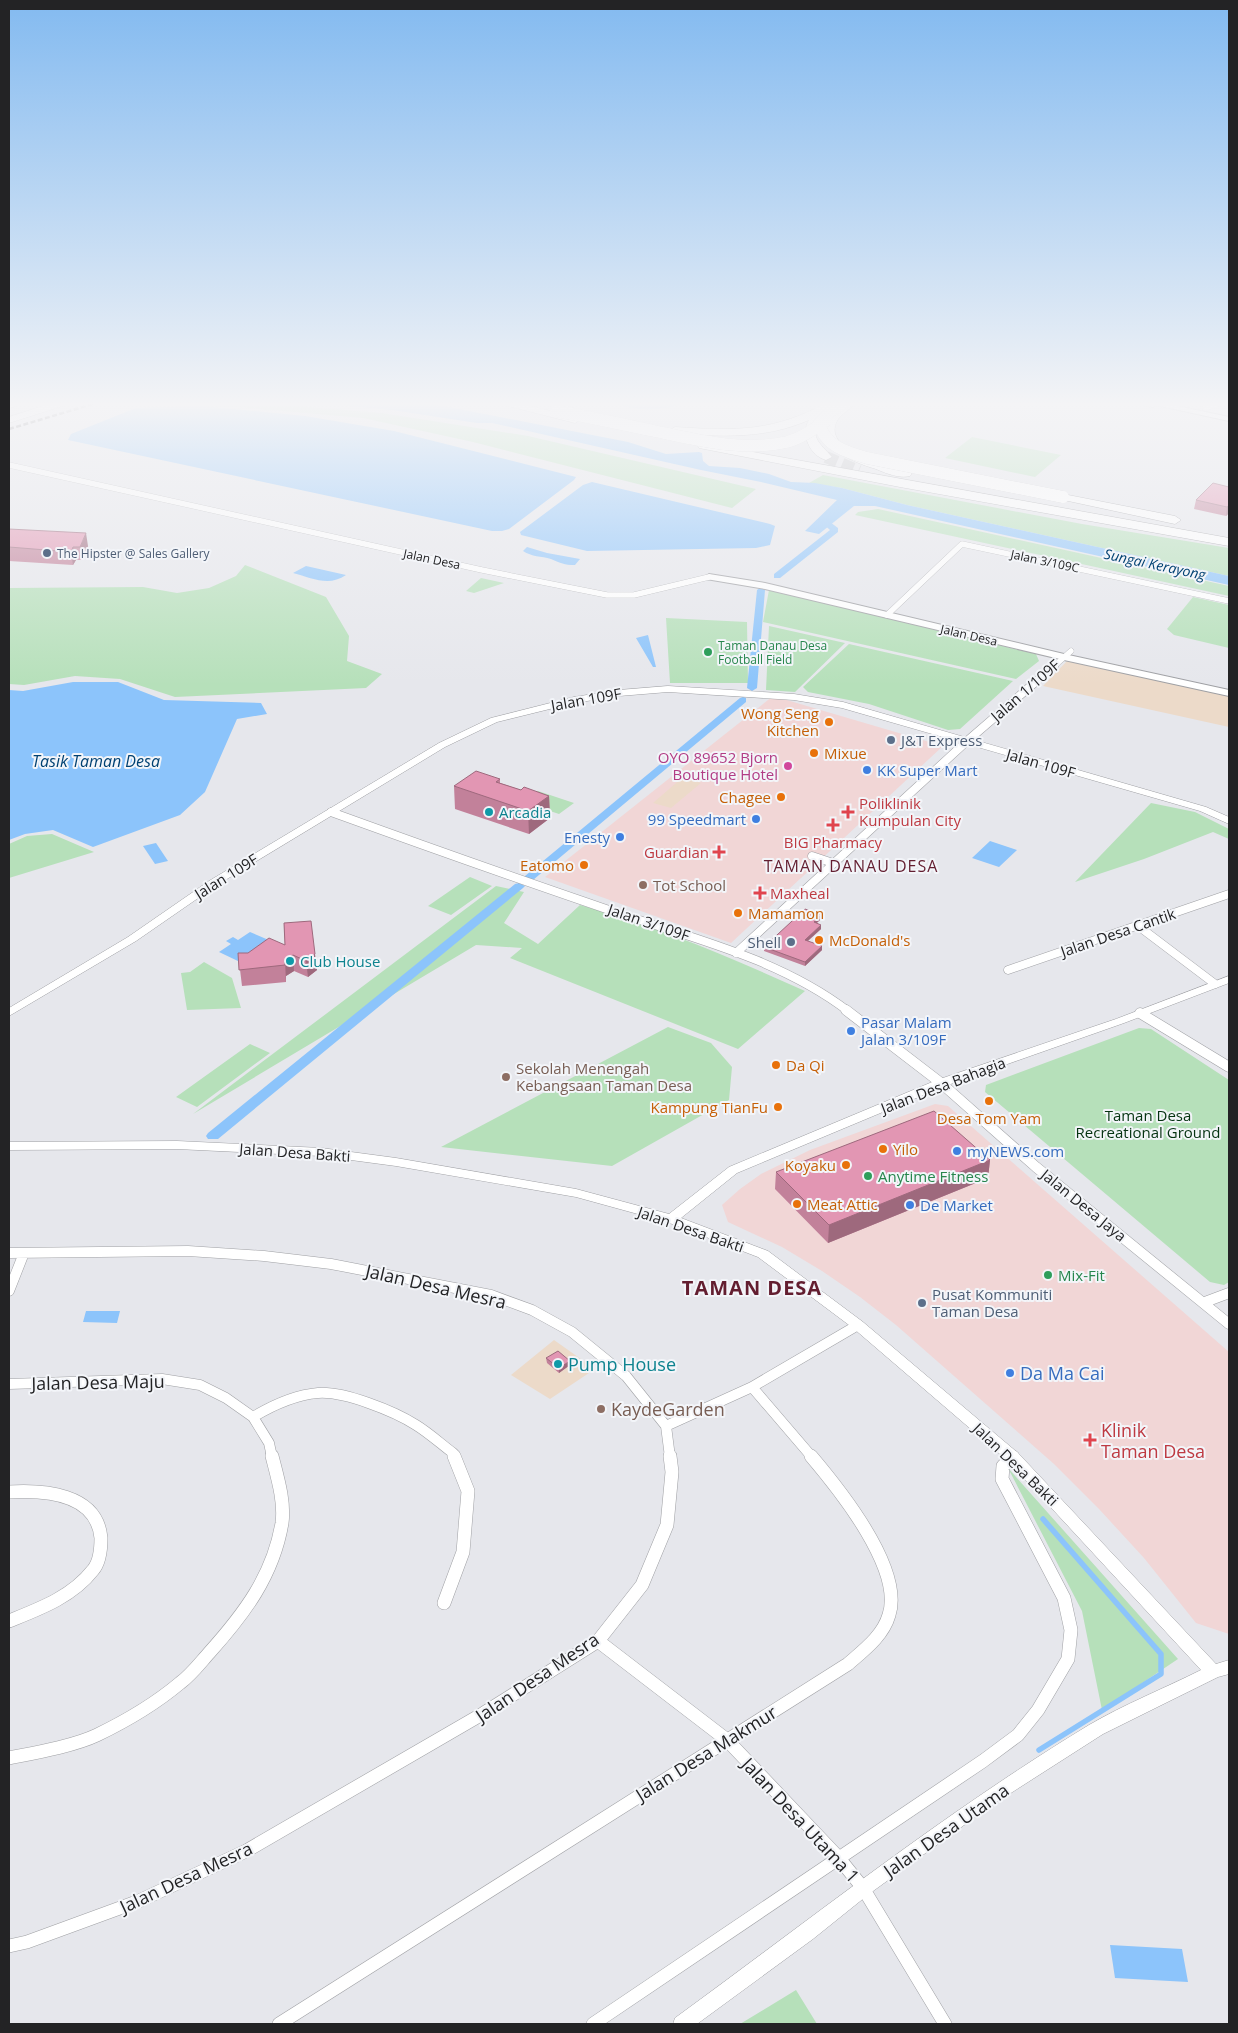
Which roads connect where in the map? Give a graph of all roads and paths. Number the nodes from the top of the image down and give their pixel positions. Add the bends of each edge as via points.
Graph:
1 (148, 496) edge
2 (974, 496) edge
3 (980, 496) edge
4 (1010, 496) edge
5 (1057, 496) edge
6 (1015, 503) junction
7 (1227, 537) edge
8 (948, 557) joint
9 (709, 577) joint
10 (1229, 601) edge
11 (889, 613) junction
12 (1067, 654) junction
13 (1229, 685) edge
14 (1229, 693) edge
15 (966, 742) junction
16 (331, 812) junction
17 (1229, 821) edge
18 (812, 856) dead end
19 (834, 863) junction
20 (1229, 894) edge
21 (1137, 925) junction
22 (736, 952) junction
23 (1008, 970) dead end
24 (1229, 979) edge
25 (1214, 984) junction
26 (1140, 1013) junction
27 (9, 1014) edge
28 (1229, 1067) edge
29 (942, 1083) junction
30 (9, 1146) edge
31 (671, 1219) junction
32 (9, 1253) edge
33 (24, 1253) junction
34 (9, 1291) edge
35 (1229, 1293) edge
36 (1205, 1302) junction
37 (1229, 1324) edge
38 (858, 1325) junction
39 (9, 1384) edge
40 (752, 1387) junction
41 (253, 1416) junction
42 (666, 1426) junction
43 (1013, 1457) junction
44 (9, 1492) edge
45 (444, 1602) dead end
46 (9, 1621) edge
47 (598, 1641) junction
48 (1221, 1670) edge
49 (727, 1740) junction
50 (9, 1758) edge
51 (838, 1857) junction
52 (863, 1888) junction
53 (9, 1946) edge
54 (279, 2024) edge
55 (594, 2024) edge
56 (682, 2024) edge
57 (945, 2024) edge

1 - 9 street, Jalan Desa via 607,595 634,595
2 - 6 highway
3 - 6 highway
4 - 7 highway
5 - 7 highway, bridge via 1183,522
6 - 7 highway
8 - 10 street, Jalan 3/109C via 960,545 966,544
8 - 11 street, Jalan 3/109C
9 - 11 main road, Jalan Desa
11 - 12 main road, Jalan Desa
12 - 13 main road, Jalan Desa
12 - 14 main road, Jalan Desa
12 - 15 street, Jalan 1/109F
15 - 16 street, Jalan 109F via 843,705 794,696 668,688 619,693 574,700 494,720 442,745
15 - 17 street, Jalan 109F via 1203,809
15 - 19 street, Jalan 1/109F
16 - 22 street, Jalan 3/109F
16 - 27 street, Jalan 109F via 213,883 132,939
18 - 19 street
19 - 22 street, Jalan 1/109F
20 - 21 street, Jalan Desa Cantik
21 - 23 street, Jalan Desa Cantik
21 - 25 street
22 - 29 street, Jalan 3/109F via 796,978 833,1000
24 - 25 street, Jalan Desa Bahagia
25 - 26 street, Jalan Desa Bahagia
26 - 28 street
26 - 29 street, Jalan Desa Bahagia
29 - 31 street, Jalan Desa Bahagia via 733,1170
29 - 36 street, Jalan Desa Jaya via 1036,1167
30 - 31 street, Jalan Desa Bakti via 177,1145 321,1152 469,1173 576,1193
31 - 38 street, Jalan Desa Bakti via 762,1254
32 - 33 street, Jalan Desa Mesra
33 - 34 street
33 - 42 street, Jalan Desa Mesra via 188,1251 264,1256 331,1264 491,1295 532,1310 572,1332 626,1376
35 - 36 street
36 - 37 street, Jalan Desa Jaya
38 - 40 street
38 - 43 street, Jalan Desa Bakti
39 - 41 street, Jalan Desa Maju via 162,1378 200,1385
40 - 42 street
40 - 49 street, Jalan Desa Makmur via 829,1479 866,1531 885,1567 891,1589 891,1608 873,1643 848,1664
41 - 45 street via 298,1397 319,1393 342,1396 370,1403 415,1424 453,1453 468,1492 464,1552
41 - 50 street, Jalan Desa Maju via 269,1443 279,1483 282,1521 274,1554 260,1586 239,1618 182,1682 148,1707 95,1736
42 - 47 street, Jalan Desa Mesra via 672,1472 667,1525 642,1585
43 - 48 street, Jalan Desa Bakti
43 - 51 street via 1004,1466 1002,1479 1064,1598 1071,1630 1068,1659 1038,1710 1018,1735
44 - 46 street via 33,1490 60,1494 82,1504 97,1520 102,1543 95,1568 71,1592 41,1609
47 - 49 street, Jalan Desa Utama 1
47 - 53 street, Jalan Desa Mesra via 484,1713 246,1851 139,1901
48 - 52 street, Jalan Desa Utama via 1097,1729 984,1802
49 - 51 street, Jalan Desa Utama 1
49 - 54 street, Jalan Desa Makmur
51 - 52 street, Jalan Desa Utama 1
51 - 55 street
52 - 56 street, Jalan Desa Utama
52 - 57 street, Jalan Desa Utama 1

